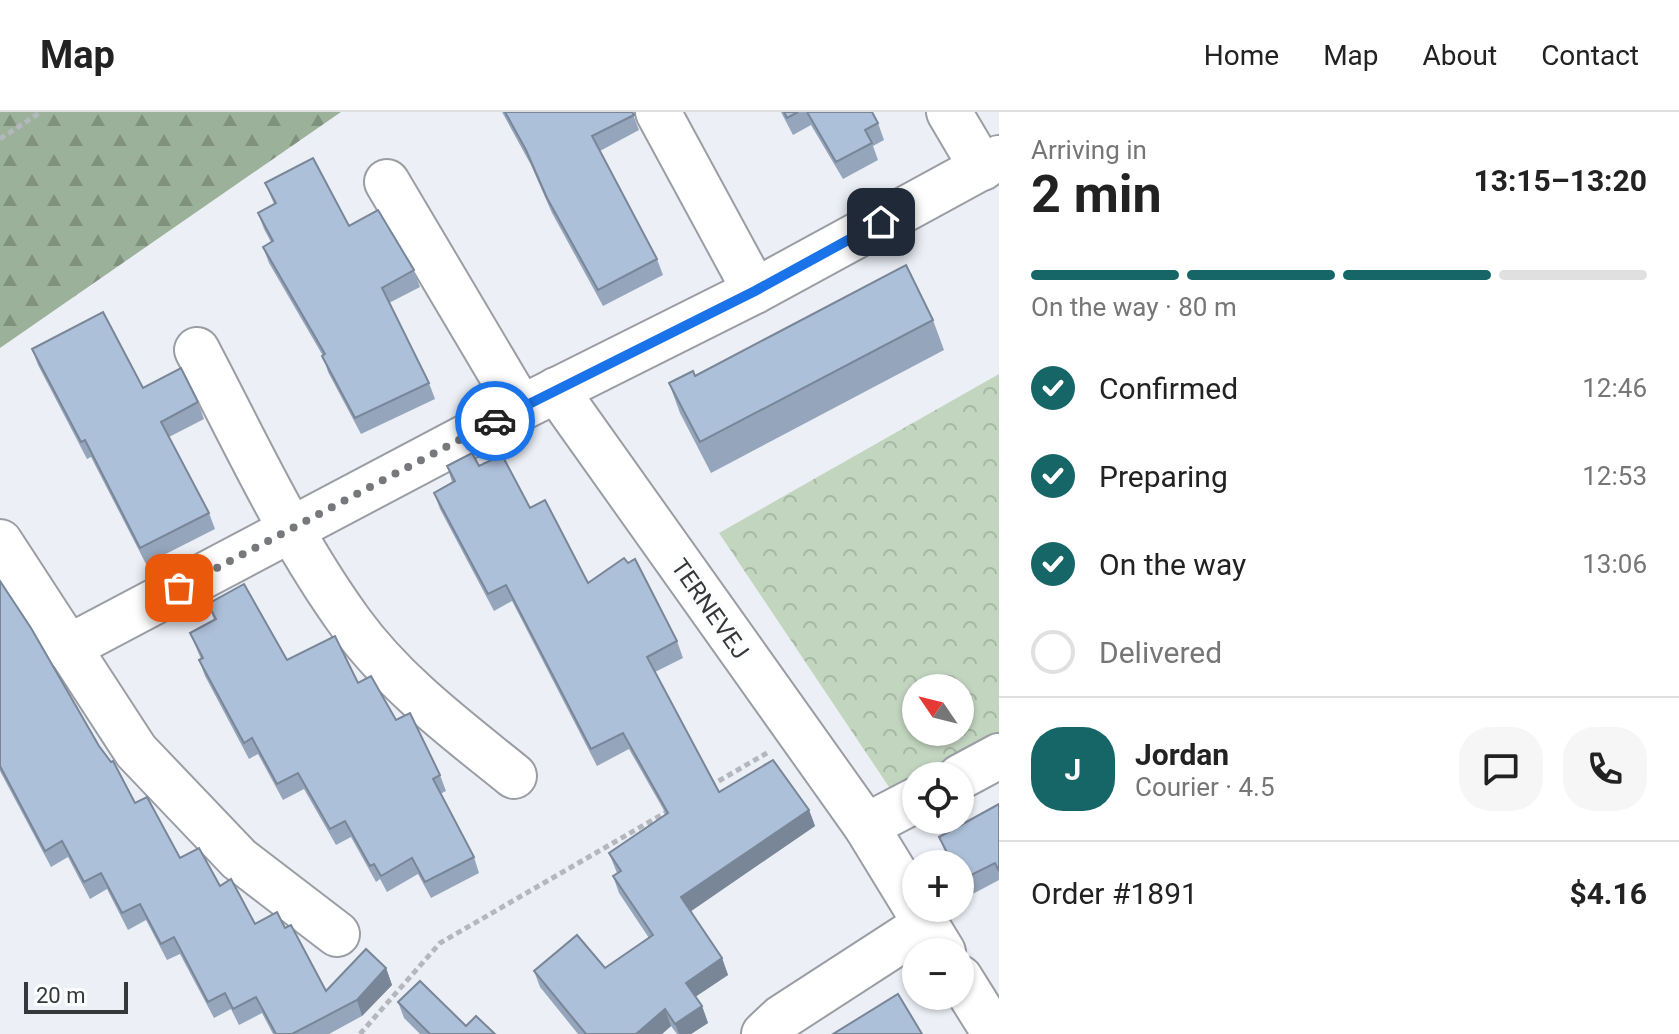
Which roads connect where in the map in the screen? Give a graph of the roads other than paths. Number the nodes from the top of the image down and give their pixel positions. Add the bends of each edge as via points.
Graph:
1 (658, 112) edge
2 (949, 112) edge
3 (990, 163) edge
4 (387, 182) dead end
5 (755, 291) junction
6 (197, 350) dead end
7 (538, 399) junction
8 (292, 528) junction
9 (0, 542) edge
10 (67, 648) junction
11 (999, 756) edge
12 (974, 769) edge
13 (514, 776) dead end
14 (902, 807) edge
15 (866, 826) junction
16 (337, 934) dead end
17 (935, 938) edge
18 (902, 955) edge
19 (974, 998) edge
20 (995, 1028) edge
21 (764, 1034) edge

1 - 5 street
2 - 3 street
3 - 5 street
4 - 7 street, TERNEVEJ
5 - 7 street
6 - 8 street
7 - 8 street
7 - 15 street, TERNEVEJ
8 - 10 street
8 - 13 street via 350,622 414,694
9 - 10 street
10 - 16 street via 136,751 239,859
11 - 12 street
14 - 15 street
15 - 17 street, TERNEVEJ
18 - 21 street via 781,1018
19 - 20 street

